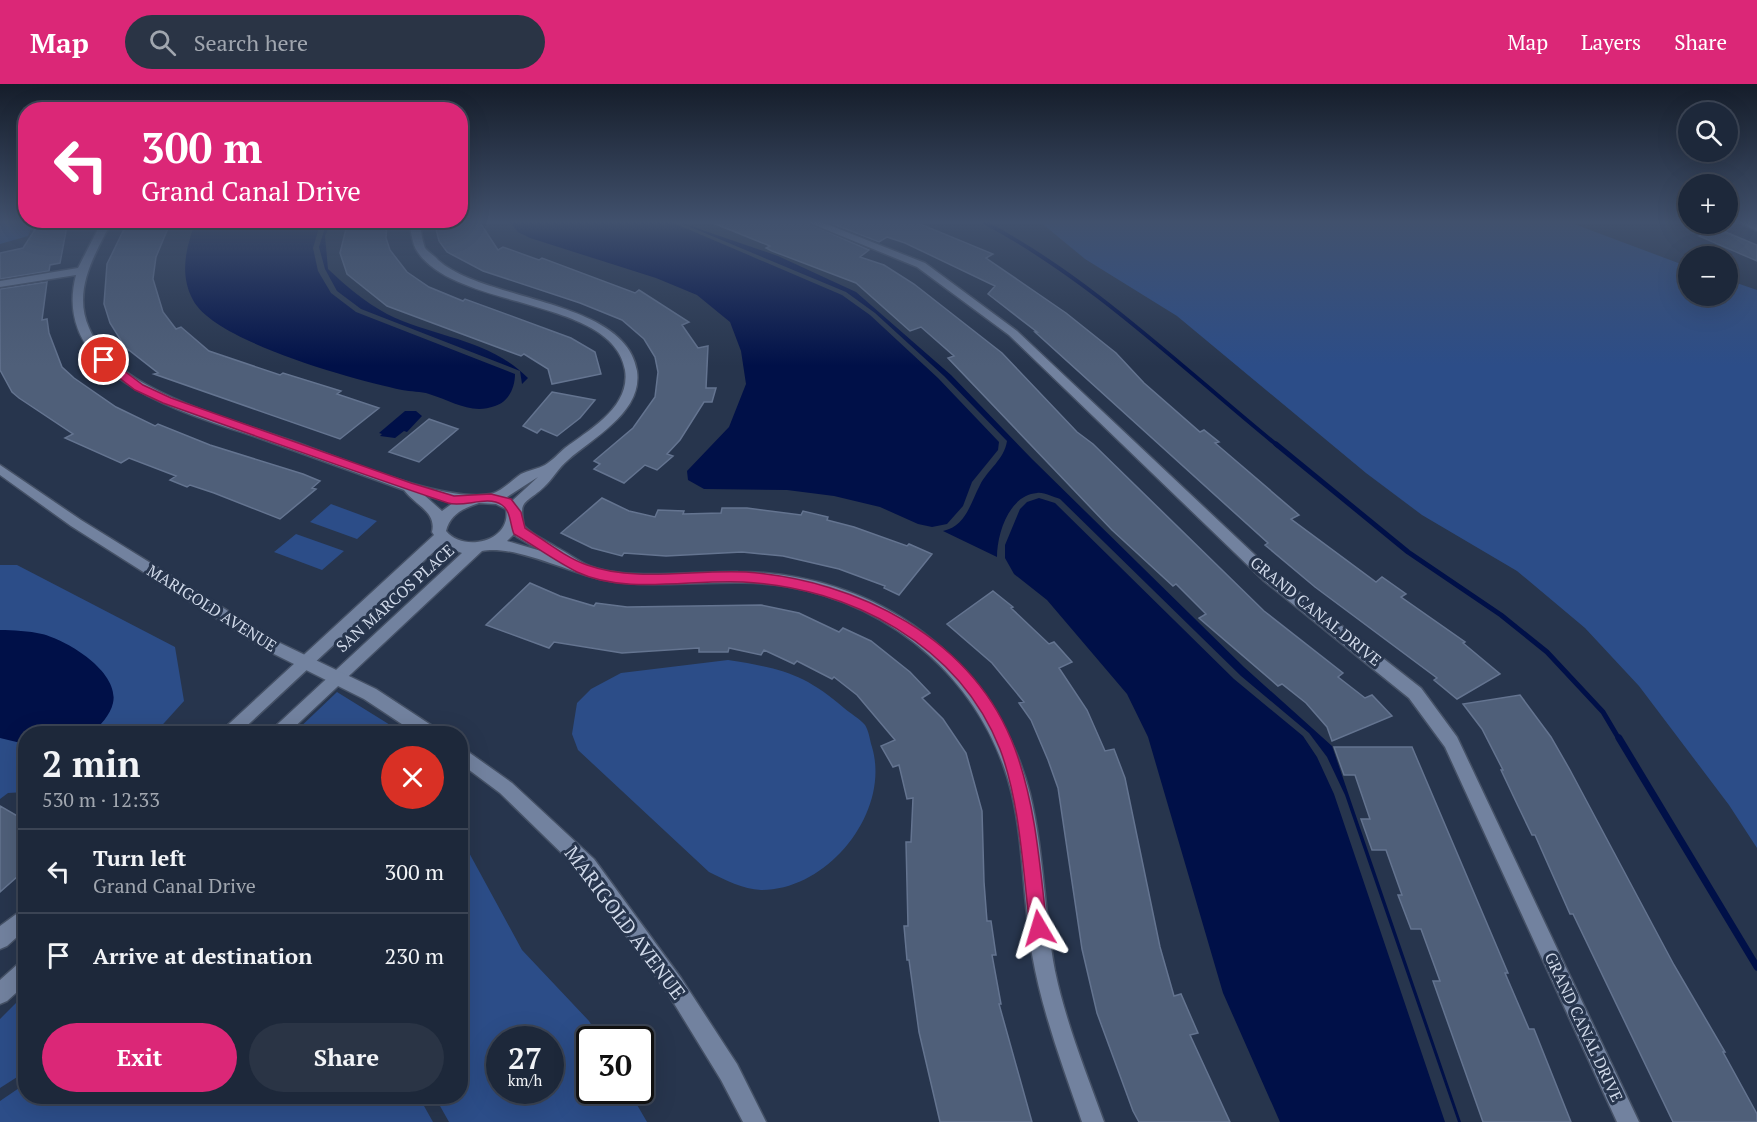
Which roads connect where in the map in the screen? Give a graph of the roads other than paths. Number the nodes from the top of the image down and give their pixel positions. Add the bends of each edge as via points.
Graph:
1 (444, 269) edge
2 (927, 269) edge
3 (82, 271) joint
4 (0, 284) edge
5 (551, 468) junction
6 (0, 469) edge
7 (409, 487) junction
8 (478, 498) junction
9 (495, 499) junction
10 (514, 515) junction
11 (441, 530) junction
12 (482, 547) junction
13 (582, 569) junction
14 (303, 662) junction
15 (336, 676) junction
16 (235, 726) edge
17 (283, 726) edge
18 (418, 726) edge
19 (468, 759) edge
20 (18, 923) edge
21 (0, 939) edge
22 (18, 977) edge
23 (0, 994) edge
24 (755, 1122) edge
25 (1094, 1122) edge
26 (1628, 1122) edge

1 - 5 street via 466,281 590,322 608,332 626,351 631,380 625,399 602,426
2 - 26 street, GRAND CANAL DRIVE via 993,318 1268,576 1415,693 1451,742
3 - 4 street
3 - 7 street via 78,300 84,332 96,352 122,377 183,407
5 - 9 street via 528,476
5 - 10 street, SAN MARCOS PLACE via 542,482 519,501
6 - 14 street, MARIGOLD AVENUE via 76,523
7 - 8 street via 453,500
7 - 11 street via 414,497 438,515
8 - 9 street, SAN MARCOS PLACE
8 - 11 street, SAN MARCOS PLACE via 455,507
9 - 10 street via 507,502
10 - 12 street, SAN MARCOS PLACE via 513,524 503,537
10 - 13 street via 522,533
11 - 12 street, SAN MARCOS PLACE via 456,547
11 - 14 street, SAN MARCOS PLACE
12 - 13 street via 508,546
12 - 15 street, SAN MARCOS PLACE
13 - 25 street via 626,579 741,577 816,587 886,614 929,643 955,667 988,710 1015,771 1026,822 1047,980 1058,1023
14 - 15 street, MARIGOLD AVENUE
14 - 16 street, SAN MARCOS PLACE
15 - 17 street, SAN MARCOS PLACE
15 - 18 street, MARIGOLD AVENUE
19 - 24 street, MARIGOLD AVENUE via 506,788 587,865 674,985 729,1072
20 - 21 street
22 - 23 street

